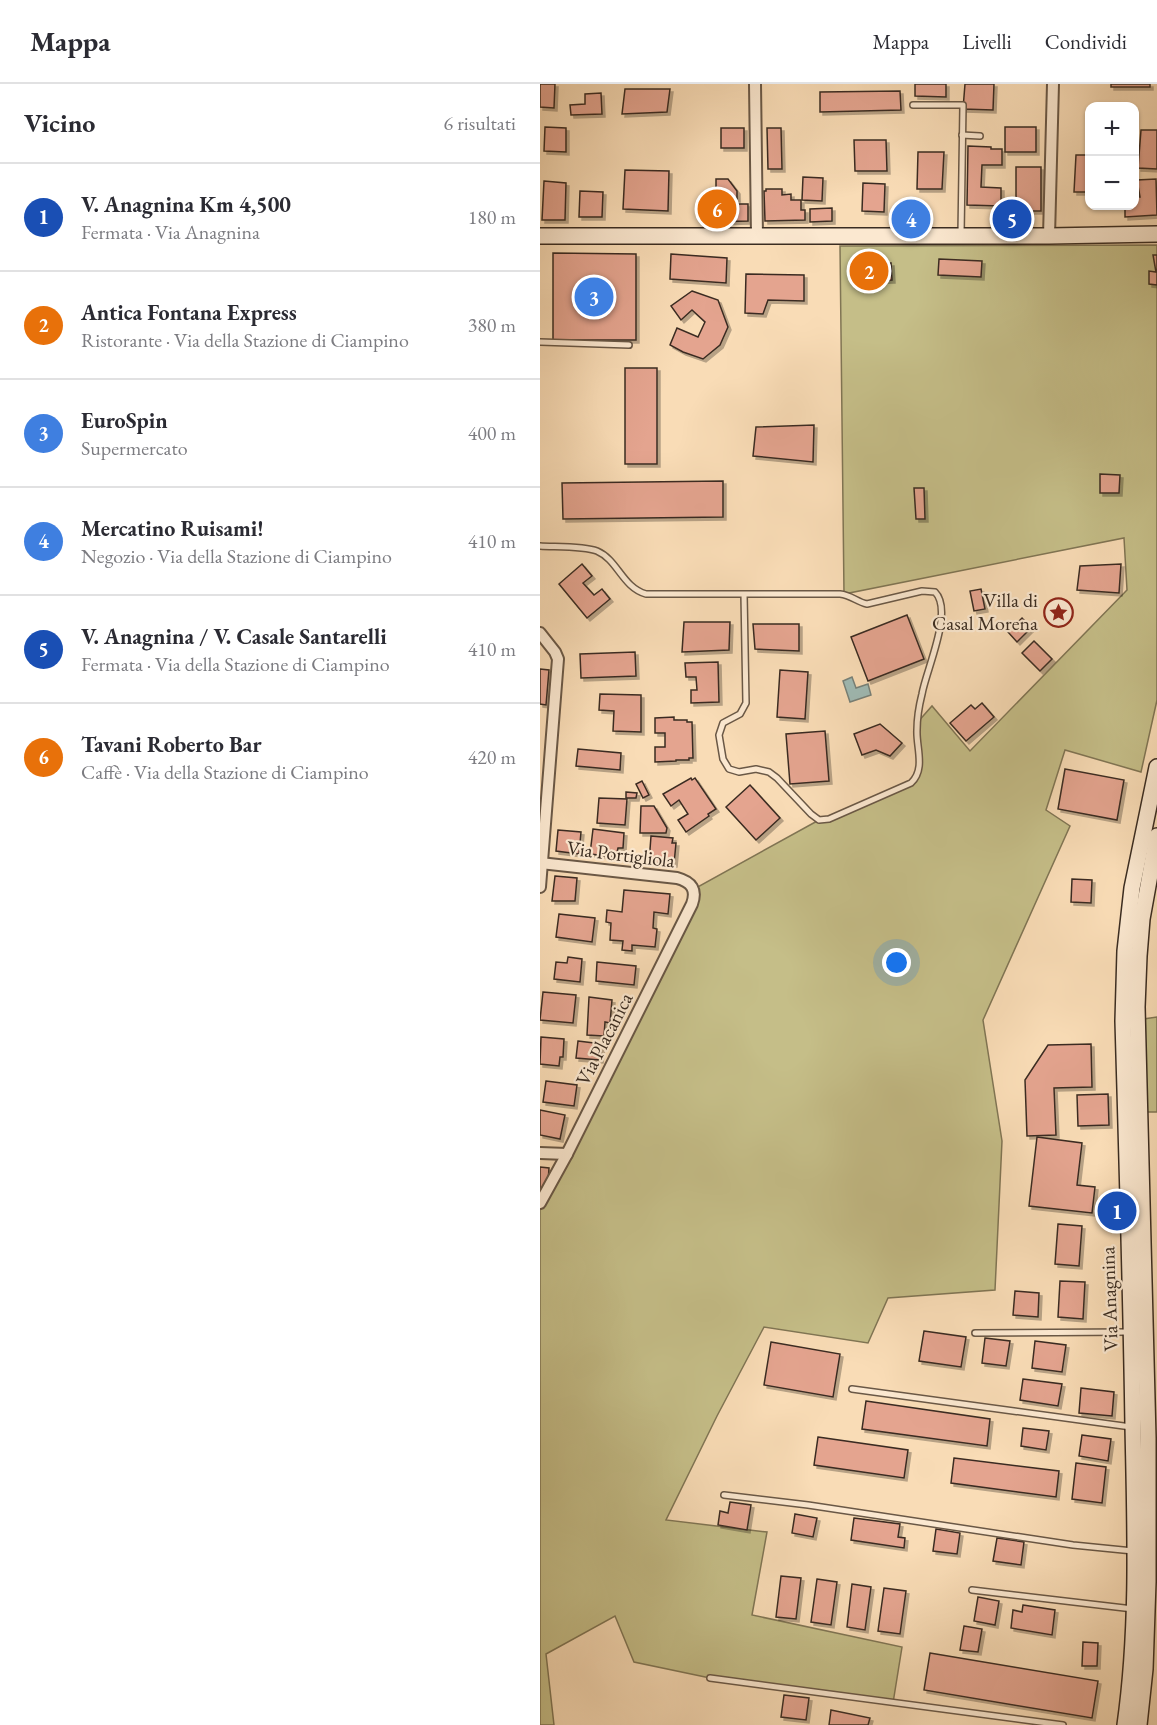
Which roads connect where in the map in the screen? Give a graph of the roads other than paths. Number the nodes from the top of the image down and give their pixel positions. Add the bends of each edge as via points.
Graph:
1 (755, 84) edge
2 (1053, 84) edge
3 (913, 105) dead end
4 (962, 135) junction
5 (980, 136) dead end
6 (1157, 234) edge
7 (540, 236) edge
8 (757, 236) junction
9 (961, 236) junction
10 (1049, 236) junction
11 (540, 342) edge
12 (629, 345) dead end
13 (540, 546) edge
14 (744, 594) junction
15 (542, 638) edge
16 (1157, 767) edge
17 (1157, 836) edge
18 (541, 863) edge
19 (1153, 877) edge
20 (540, 887) edge
21 (694, 890) joint
22 (540, 1153) edge
23 (567, 1154) junction
24 (540, 1203) edge
25 (1131, 1332) junction
26 (975, 1333) dead end
27 (852, 1389) dead end
28 (1133, 1427) junction
29 (724, 1495) dead end
30 (1134, 1551) junction
31 (972, 1590) dead end
32 (1134, 1609) junction
33 (1152, 1624) edge
34 (710, 1678) dead end
35 (1063, 1725) edge
36 (1125, 1725) edge
37 (1139, 1725) edge

1 - 8 street
2 - 10 street
3 - 4 lane via 963,105
4 - 5 lane
4 - 9 lane
6 - 10 main road
7 - 8 main road
8 - 9 main road
9 - 10 main road
11 - 12 lane
13 - 14 lane via 598,551 632,588 646,594
14 - 14 lane via 846,594 867,604 926,590 938,594 940,628 922,695 916,732 918,772 911,783 819,820 769,772 729,769 719,735 723,723 740,714 746,703
15 - 18 street via 558,659
16 - 25 main road, Via Anagnina via 1132,888 1123,982
17 - 19 main road, Via Anagnina
18 - 20 street
18 - 21 street, Via Portigliola via 678,878
19 - 33 main road, Via Anagnina via 1140,938 1137,1014
21 - 23 street, Via Placanica via 692,904
22 - 23 street
23 - 24 street, Via Placanica
25 - 26 lane
25 - 28 main road, Via Anagnina
27 - 28 lane
28 - 30 main road, Via Anagnina
29 - 30 lane
30 - 32 main road, Via Anagnina
31 - 32 lane
32 - 36 main road, Via Anagnina
33 - 37 main road, Via Anagnina
34 - 35 lane

